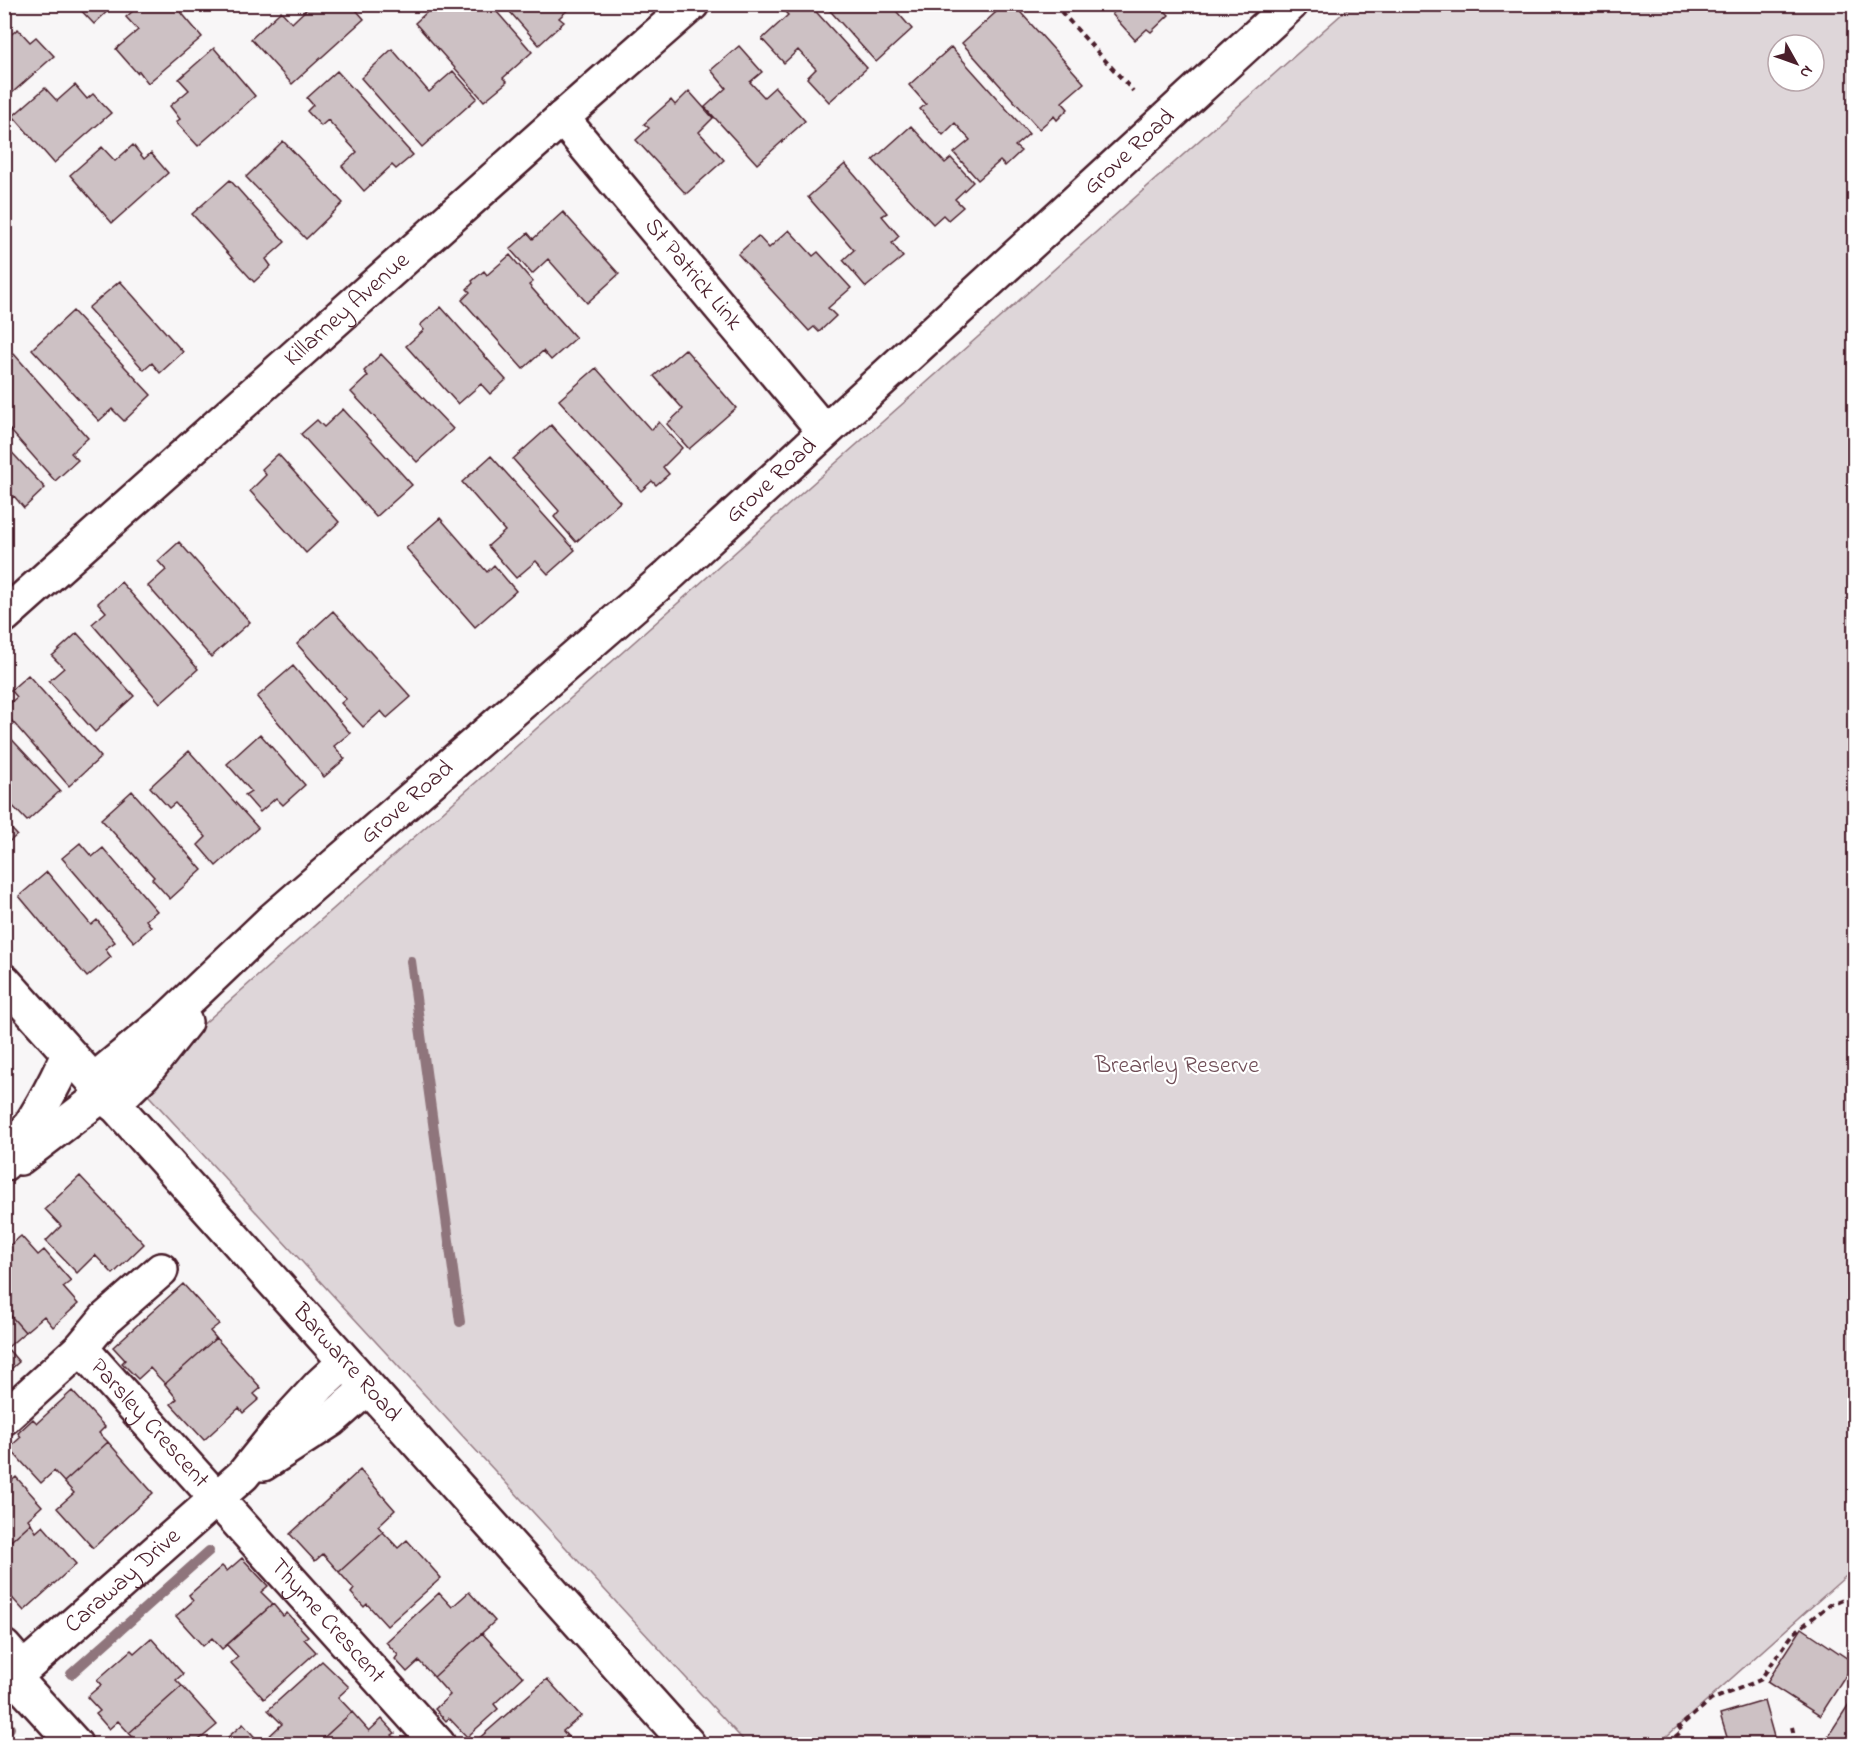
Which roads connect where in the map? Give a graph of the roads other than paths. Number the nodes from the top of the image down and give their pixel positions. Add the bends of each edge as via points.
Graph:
1 (692, 4) edge
2 (1291, 4) edge
3 (562, 118) junction
4 (824, 431) junction
5 (4, 616) edge
6 (4, 981) edge
7 (68, 1054) junction
8 (103, 1093) junction
9 (4, 1164) edge
10 (4, 1169) edge
11 (161, 1270) dead end
12 (81, 1348) junction
13 (345, 1362) junction
14 (367, 1388) junction
15 (4, 1418) edge
16 (243, 1475) junction
17 (217, 1498) junction
18 (12, 1670) edge
19 (75, 1744) edge
20 (438, 1744) edge
21 (688, 1744) edge

1 - 3 street, Killarney Avenue
2 - 4 street, Grove Road
3 - 4 street, St Patrick Link
3 - 5 street, Killarney Avenue
4 - 8 street, Grove Road via 669,575 280,912 243,947 144,1074
6 - 7 street, Barwarre Road
7 - 8 street, Barwarre Road
7 - 9 street via 46,1102
8 - 10 street, Grove Road
8 - 13 street, Barwarre Road
11 - 12 street, Parsley Crescent via 98,1326
12 - 15 street, Parsley Crescent
12 - 17 street, Parsley Crescent
13 - 14 street, Barwarre Road
13 - 16 street, Caraway Drive via 285,1423
14 - 16 street, Caraway Drive via 331,1420
14 - 21 street, Barwarre Road
16 - 17 street, Caraway Drive
17 - 18 street, Caraway Drive
17 - 20 street, Thyme Crescent
18 - 19 street

